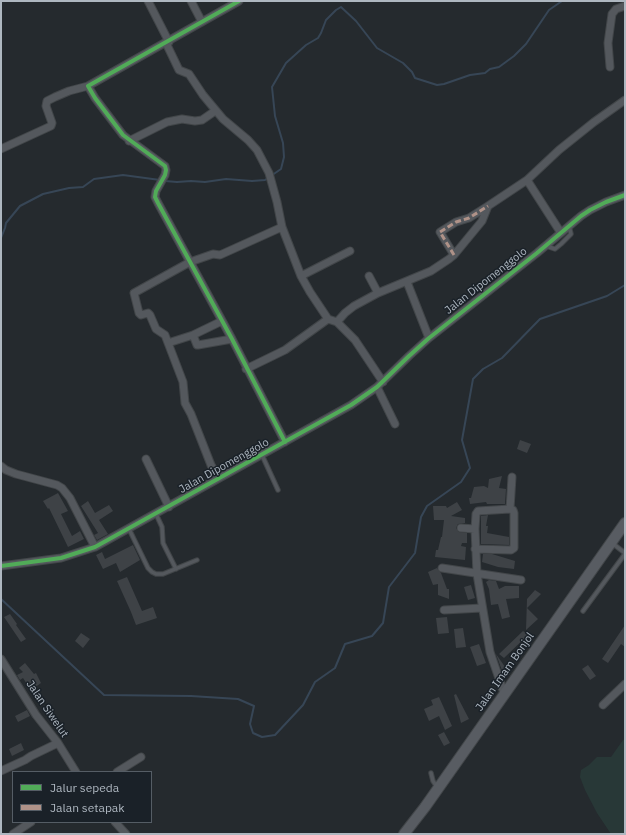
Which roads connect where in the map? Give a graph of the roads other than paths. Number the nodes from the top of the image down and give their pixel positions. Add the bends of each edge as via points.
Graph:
1 (148, 1) edge
2 (191, 1) edge
3 (239, 1) edge
4 (625, 6) edge
5 (202, 22) junction
6 (168, 42) junction
7 (610, 67) dead end
8 (88, 86) junction
9 (625, 100) edge
10 (215, 111) junction
11 (129, 140) junction
12 (1, 149) edge
13 (527, 180) junction
14 (625, 195) edge
15 (488, 206) junction
16 (569, 226) junction
17 (282, 227) junction
18 (561, 233) junction
19 (547, 245) junction
20 (350, 251) dead end
21 (454, 255) junction
22 (190, 262) junction
23 (301, 276) junction
24 (369, 276) dead end
25 (407, 282) junction
26 (378, 293) junction
27 (328, 319) junction
28 (222, 321) junction
29 (336, 322) junction
30 (193, 334) junction
31 (429, 338) junction
32 (232, 339) junction
33 (168, 343) junction
34 (246, 369) junction
35 (380, 385) junction
36 (395, 424) dead end
37 (285, 442) junction
38 (262, 454) junction
39 (146, 459) dead end
40 (3, 469) edge
41 (512, 477) dead end
42 (218, 478) junction
43 (278, 490) dead end
44 (169, 507) junction
45 (510, 509) junction
46 (156, 514) junction
47 (625, 523) edge
48 (461, 528) dead end
49 (129, 529) junction
50 (475, 529) junction
51 (611, 542) junction
52 (95, 547) junction
53 (475, 549) junction
54 (625, 553) edge
55 (197, 560) dead end
56 (1, 566) edge
57 (176, 568) junction
58 (442, 568) dead end
59 (477, 574) junction
60 (521, 580) dead end
61 (482, 608) junction
62 (444, 610) dead end
63 (583, 611) dead end
64 (1, 659) edge
65 (625, 684) edge
66 (504, 693) junction
67 (603, 705) dead end
68 (58, 743) junction
69 (141, 757) dead end
70 (1, 771) edge
71 (75, 771) edge
72 (119, 771) edge
73 (431, 773) dead end
74 (438, 788) junction
75 (30, 823) edge
76 (117, 823) edge
77 (13, 834) edge
78 (126, 834) edge
79 (404, 834) edge

1 - 6 street
2 - 5 street
3 - 5 street
4 - 7 street via 616,9 612,14 608,43
5 - 6 street
6 - 8 street
6 - 10 street via 179,70 189,74
8 - 11 street via 116,128
8 - 12 street via 47,101 51,126
9 - 13 street via 559,150
10 - 11 street via 202,120 182,119 167,122
10 - 17 street via 257,150 272,181
11 - 22 street via 163,163 165,175 155,197
13 - 15 street
13 - 18 street
14 - 16 street, Jalan Dipomenggolo via 590,210
15 - 21 street via 484,218
15 - 21 street via 440,232
16 - 18 street, Jalan Dipomenggolo
16 - 19 lane via 571,234 561,244 555,249
17 - 22 street via 220,255 213,254
17 - 23 street
18 - 19 street, Jalan Dipomenggolo
19 - 31 street, Jalan Dipomenggolo
20 - 23 street
21 - 25 street via 431,271
22 - 28 street
22 - 33 street via 134,293 140,313 150,315 156,329 165,334
23 - 27 street
24 - 26 street
25 - 26 street
25 - 31 street
26 - 29 street via 349,309
27 - 29 street
27 - 34 street via 285,350
28 - 30 street
28 - 32 street
29 - 35 street via 356,340
30 - 32 street via 198,346
30 - 33 street
31 - 35 street, Jalan Dipomenggolo
32 - 34 street
33 - 42 street via 183,382 184,404 191,414
34 - 37 street
35 - 36 street
35 - 37 street, Jalan Dipomenggolo via 351,405
37 - 38 street, Jalan Dipomenggolo
38 - 42 street, Jalan Dipomenggolo
38 - 43 lane
39 - 44 street
40 - 52 street via 62,488 70,498
41 - 45 street
42 - 44 street, Jalan Dipomenggolo
44 - 46 street, Jalan Dipomenggolo
45 - 50 street via 478,512
45 - 53 street via 514,513 513,549
46 - 49 street, Jalan Dipomenggolo
46 - 57 lane via 162,527 163,543
47 - 51 main road, Jalan Imam Bonjol
48 - 50 street
49 - 52 street, Jalan Dipomenggolo
49 - 57 lane via 152,572 163,574
50 - 53 street
51 - 54 lane
51 - 66 main road, Jalan Imam Bonjol
52 - 56 street, Jalan Dipomenggolo via 61,558
53 - 59 street
54 - 63 lane
55 - 57 lane
58 - 59 street
59 - 60 street
59 - 61 street
61 - 62 street
61 - 66 street via 490,652
64 - 68 street, Jalan Siwelut via 36,715
65 - 67 street
66 - 74 main road, Jalan Imam Bonjol
68 - 70 street
68 - 71 street, Jalan Siwelut
69 - 72 street
73 - 74 lane
74 - 79 main road, Jalan Imam Bonjol
75 - 77 street
76 - 78 street

